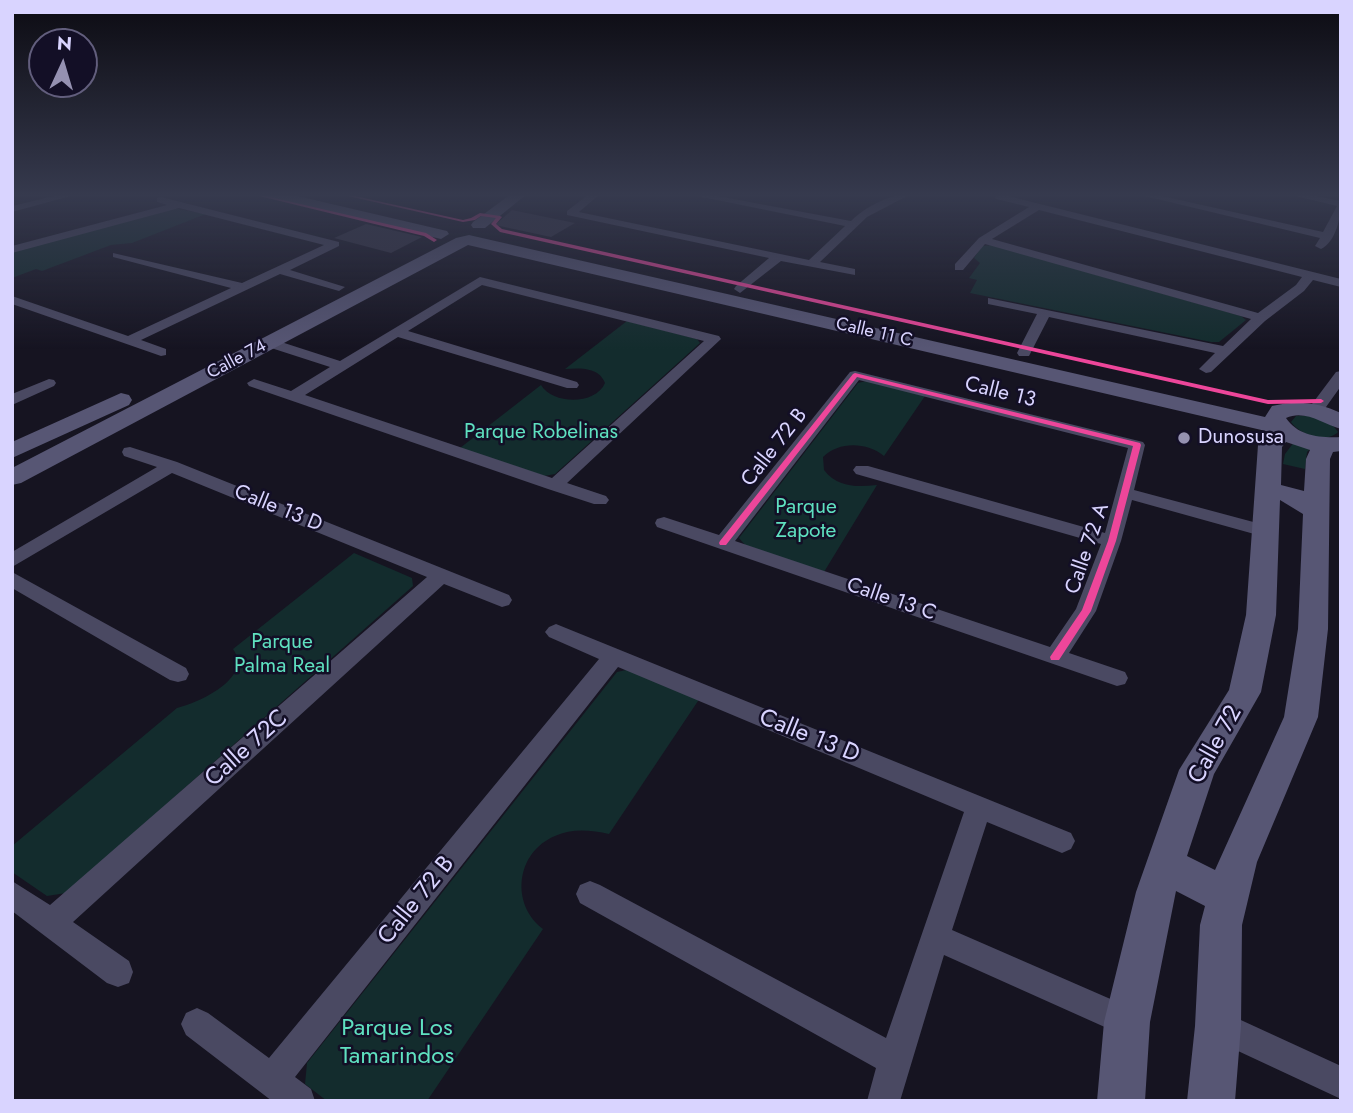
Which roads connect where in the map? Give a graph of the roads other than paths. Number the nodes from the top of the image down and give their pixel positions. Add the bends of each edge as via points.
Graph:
1 (331, 246) edge
2 (433, 246) edge
3 (441, 246) edge
4 (526, 246) joint
5 (725, 246) edge
6 (830, 246) edge
7 (978, 246) edge
8 (1004, 246) edge
9 (1195, 246) edge
10 (117, 255) dead end
11 (778, 257) junction
12 (811, 264) junction
13 (959, 267) dead end
14 (278, 270) junction
15 (373, 270) junction
16 (851, 272) dead end
17 (1310, 275) junction
18 (394, 276) junction
19 (1341, 283) edge
20 (242, 287) junction
21 (339, 287) junction
22 (740, 289) junction
23 (12, 300) edge
24 (993, 301) dead end
25 (794, 308) junction
26 (1045, 312) junction
27 (1261, 318) junction
28 (848, 320) junction
29 (399, 333) junction
30 (128, 341) junction
31 (270, 343) junction
32 (1223, 350) junction
33 (161, 352) dead end
34 (1024, 353) junction
35 (342, 366) junction
36 (1206, 369) dead end
37 (855, 374) joint
38 (1341, 376) edge
39 (186, 378) junction
40 (49, 383) dead end
41 (254, 383) dead end
42 (572, 385) dead end
43 (293, 396) junction
44 (1185, 397) junction
45 (12, 400) edge
46 (1315, 411) junction
47 (91, 415) junction
48 (1341, 422) edge
49 (116, 423) junction
50 (1282, 423) junction
51 (1137, 445) joint
52 (1332, 445) edge
53 (12, 452) edge
54 (130, 452) dead end
55 (171, 466) junction
56 (862, 470) dead end
57 (12, 478) edge
58 (554, 485) junction
59 (1267, 489) junction
60 (1125, 493) junction
61 (600, 500) dead end
62 (1317, 511) junction
63 (664, 523) dead end
64 (1265, 531) junction
65 (1112, 541) junction
66 (723, 543) junction
67 (12, 561) edge
68 (442, 575) junction
69 (12, 579) edge
70 (502, 600) dead end
71 (556, 632) dead end
72 (614, 656) junction
73 (1055, 657) junction
74 (178, 674) dead end
75 (1117, 678) dead end
76 (979, 807) junction
77 (1062, 841) dead end
78 (1165, 865) junction
79 (12, 894) edge
80 (590, 894) dead end
81 (1229, 897) junction
82 (51, 923) junction
83 (936, 937) junction
84 (118, 972) dead end
85 (1127, 1022) junction
86 (197, 1024) dead end
87 (1218, 1026) junction
88 (894, 1060) junction
89 (272, 1080) junction
90 (1341, 1083) edge
91 (299, 1101) edge
92 (884, 1101) edge
93 (1121, 1101) edge
94 (1211, 1101) edge

1 - 14 street
2 - 15 main road, Calle 74
3 - 18 main road, Calle 74
4 - 22 main road, Calle 11 C
4 - 25 main road, Calle 11 C
5 - 11 street
6 - 12 street
7 - 13 street
8 - 27 street
9 - 17 street
10 - 20 street
11 - 12 street
11 - 22 street
12 - 16 street
14 - 20 street
14 - 21 street
15 - 18 main road
15 - 21 main road, Calle 74
17 - 19 street
17 - 27 street via 1288,299
18 - 31 main road, Calle 74
20 - 30 street
21 - 39 main road, Calle 74
22 - 25 main road, Calle 11 C
23 - 30 street
24 - 26 street
25 - 28 main road, Calle 11 C
26 - 32 street
26 - 34 street
27 - 32 street
28 - 34 main road, Calle 11 C
28 - 44 main road, Calle 11 C
29 - 35 street
29 - 42 street
29 - 58 street via 481,281 714,339
30 - 33 street
31 - 35 street
31 - 39 main road, Calle 74
32 - 36 street
34 - 44 main road, Calle 11 C
35 - 43 street
37 - 51 street, Calle 13
37 - 66 street, Calle 72 B
38 - 46 street
39 - 47 main road, Calle 74
39 - 49 main road, Calle 74
40 - 45 street
41 - 43 street
43 - 58 street
44 - 50 main road, Calle 11 C
46 - 48 main road
46 - 50 main road via 1298,409
47 - 49 main road via 110,417
47 - 53 main road, Calle 74
49 - 57 main road, Calle 74
50 - 52 main road via 1307,441
50 - 59 main road, Calle 72 via 1270,445
51 - 60 street, Calle 72 A
52 - 62 main road via 1318,459
54 - 55 street, Calle 13 D
55 - 67 street
55 - 68 street, Calle 13 D
56 - 65 street
58 - 61 street
59 - 62 main road via 1292,495
59 - 64 main road, Calle 72
60 - 64 street
60 - 65 street, Calle 72 A
62 - 81 main road via 1313,629 1301,717 1237,862
63 - 66 street, Calle 13 C
64 - 78 main road, Calle 72 via 1261,615 1245,692 1198,770
65 - 73 street, Calle 72 A via 1086,611
66 - 73 street, Calle 13 C
68 - 70 street, Calle 13 D
68 - 82 street, Calle 72C
69 - 74 street
71 - 72 street, Calle 13 D
72 - 76 street, Calle 13 D
72 - 89 street, Calle 72 B
73 - 75 street, Calle 13 C
76 - 77 street, Calle 13 D
76 - 83 street
78 - 81 main road
78 - 85 main road, Calle 72
79 - 82 street
80 - 88 street
81 - 87 main road via 1221,925
82 - 84 street
83 - 85 street
83 - 88 street
85 - 93 main road, Calle 72
86 - 89 street
87 - 90 street
87 - 94 main road
88 - 92 street
89 - 91 street

